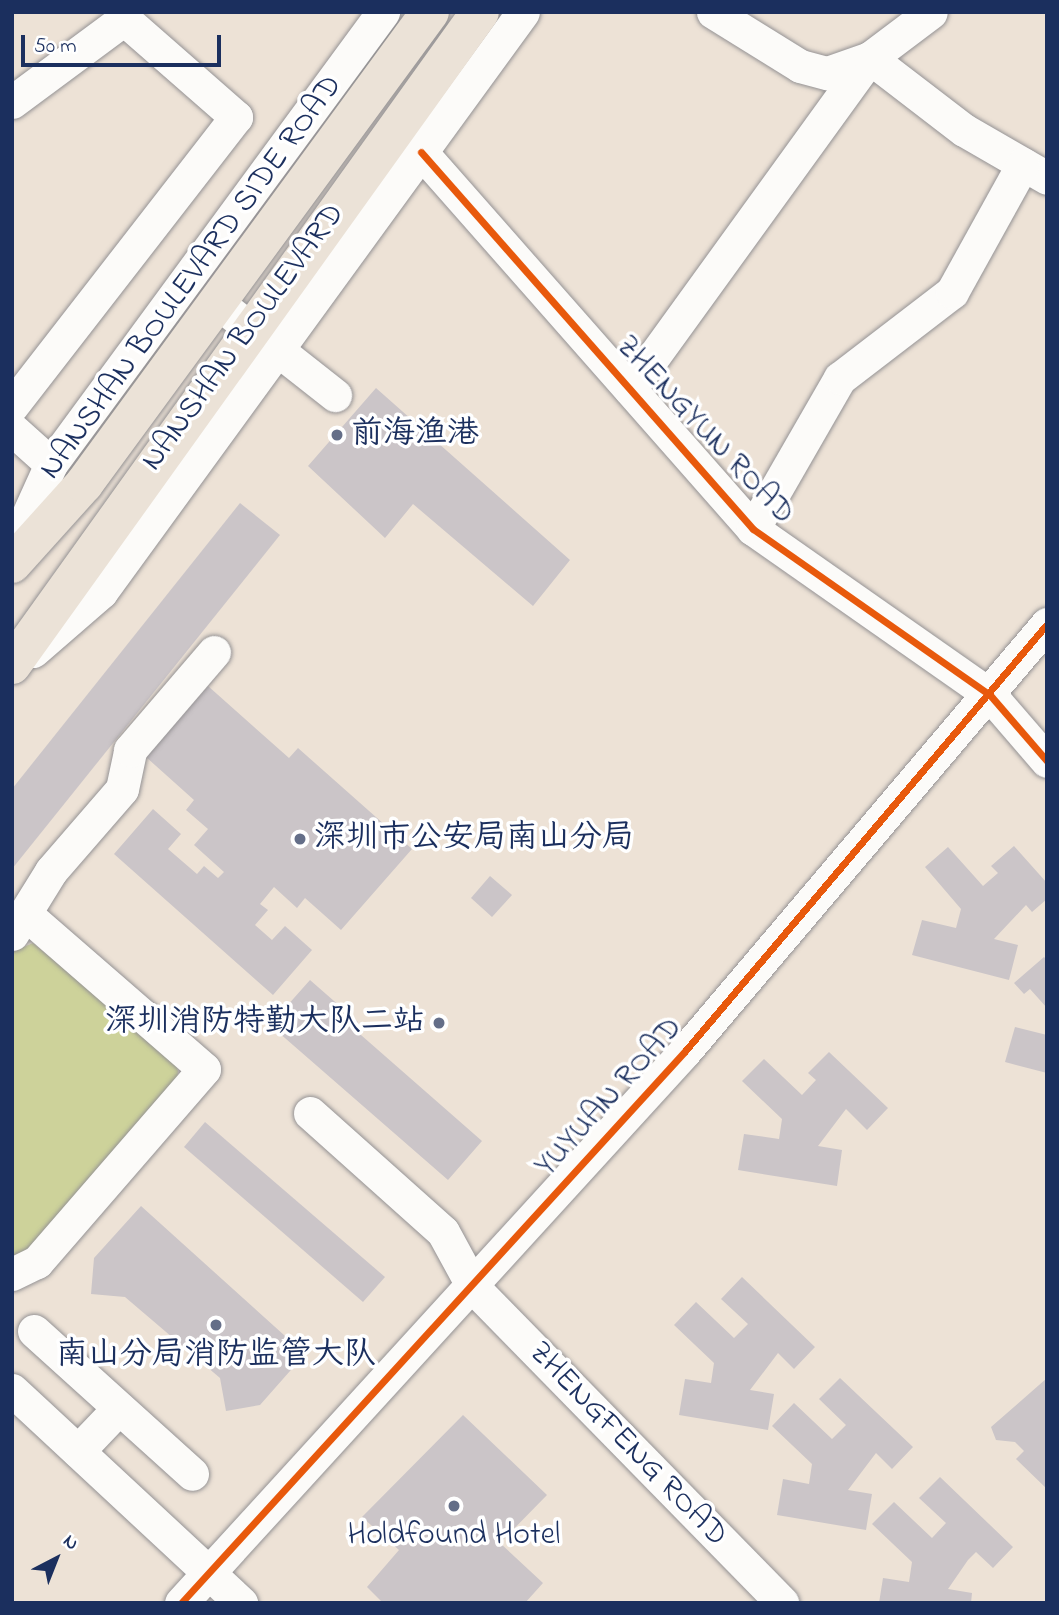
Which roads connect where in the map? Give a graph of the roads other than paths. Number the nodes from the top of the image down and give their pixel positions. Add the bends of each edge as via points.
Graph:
1 (383, 12) edge
2 (430, 12) edge
3 (480, 12) edge
4 (523, 12) edge
5 (713, 12) edge
6 (931, 12) edge
7 (870, 58) junction
8 (12, 102) edge
9 (421, 152) junction
10 (1035, 171) edge
11 (218, 303) junction
12 (265, 339) junction
13 (630, 389) junction
14 (335, 396) dead end
15 (12, 406) edge
16 (12, 429) edge
17 (51, 464) junction
18 (753, 529) junction
19 (12, 550) edge
20 (12, 564) edge
21 (1047, 624) edge
22 (214, 652) dead end
23 (12, 667) edge
24 (990, 695) junction
25 (1047, 761) edge
26 (20, 925) edge
27 (310, 1113) dead end
28 (12, 1275) edge
29 (473, 1287) junction
30 (34, 1331) dead end
31 (12, 1390) edge
32 (119, 1408) junction
33 (79, 1451) junction
34 (192, 1474) dead end
35 (195, 1593) edge
36 (241, 1603) edge
37 (782, 1603) edge

1 - 17 street, NANSHAN BOULEVARD SIDE ROAD
2 - 11 main road, NANSHAN BOULEVARD
3 - 12 main road, NANSHAN BOULEVARD
4 - 9 street
5 - 7 street via 800,66 827,73
6 - 7 street
7 - 10 street via 964,130
7 - 13 street
8 - 15 street via 124,19 236,117
9 - 12 street
9 - 13 street, ZHENGYUN ROAD
10 - 18 street via 952,292 840,378
11 - 12 street
11 - 20 main road, NANSHAN BOULEVARD via 84,484
12 - 14 street
12 - 23 main road, NANSHAN BOULEVARD
13 - 18 street, ZHENGYUN ROAD
16 - 17 street
17 - 19 street, NANSHAN BOULEVARD SIDE ROAD
18 - 24 street, ZHENGYUN ROAD
21 - 24 street, YUYUAN ROAD
22 - 26 street via 130,750 122,789 51,871
24 - 25 street, ZHENGYUN ROAD
24 - 29 street, YUYUAN ROAD
26 - 28 street via 204,1069 37,1262
27 - 29 street, ZHENGFENG ROAD via 443,1232
29 - 35 street, YUYUAN ROAD
29 - 37 street, ZHENGFENG ROAD
30 - 32 street
31 - 33 street
32 - 33 street
32 - 34 street
33 - 35 street
35 - 36 street

